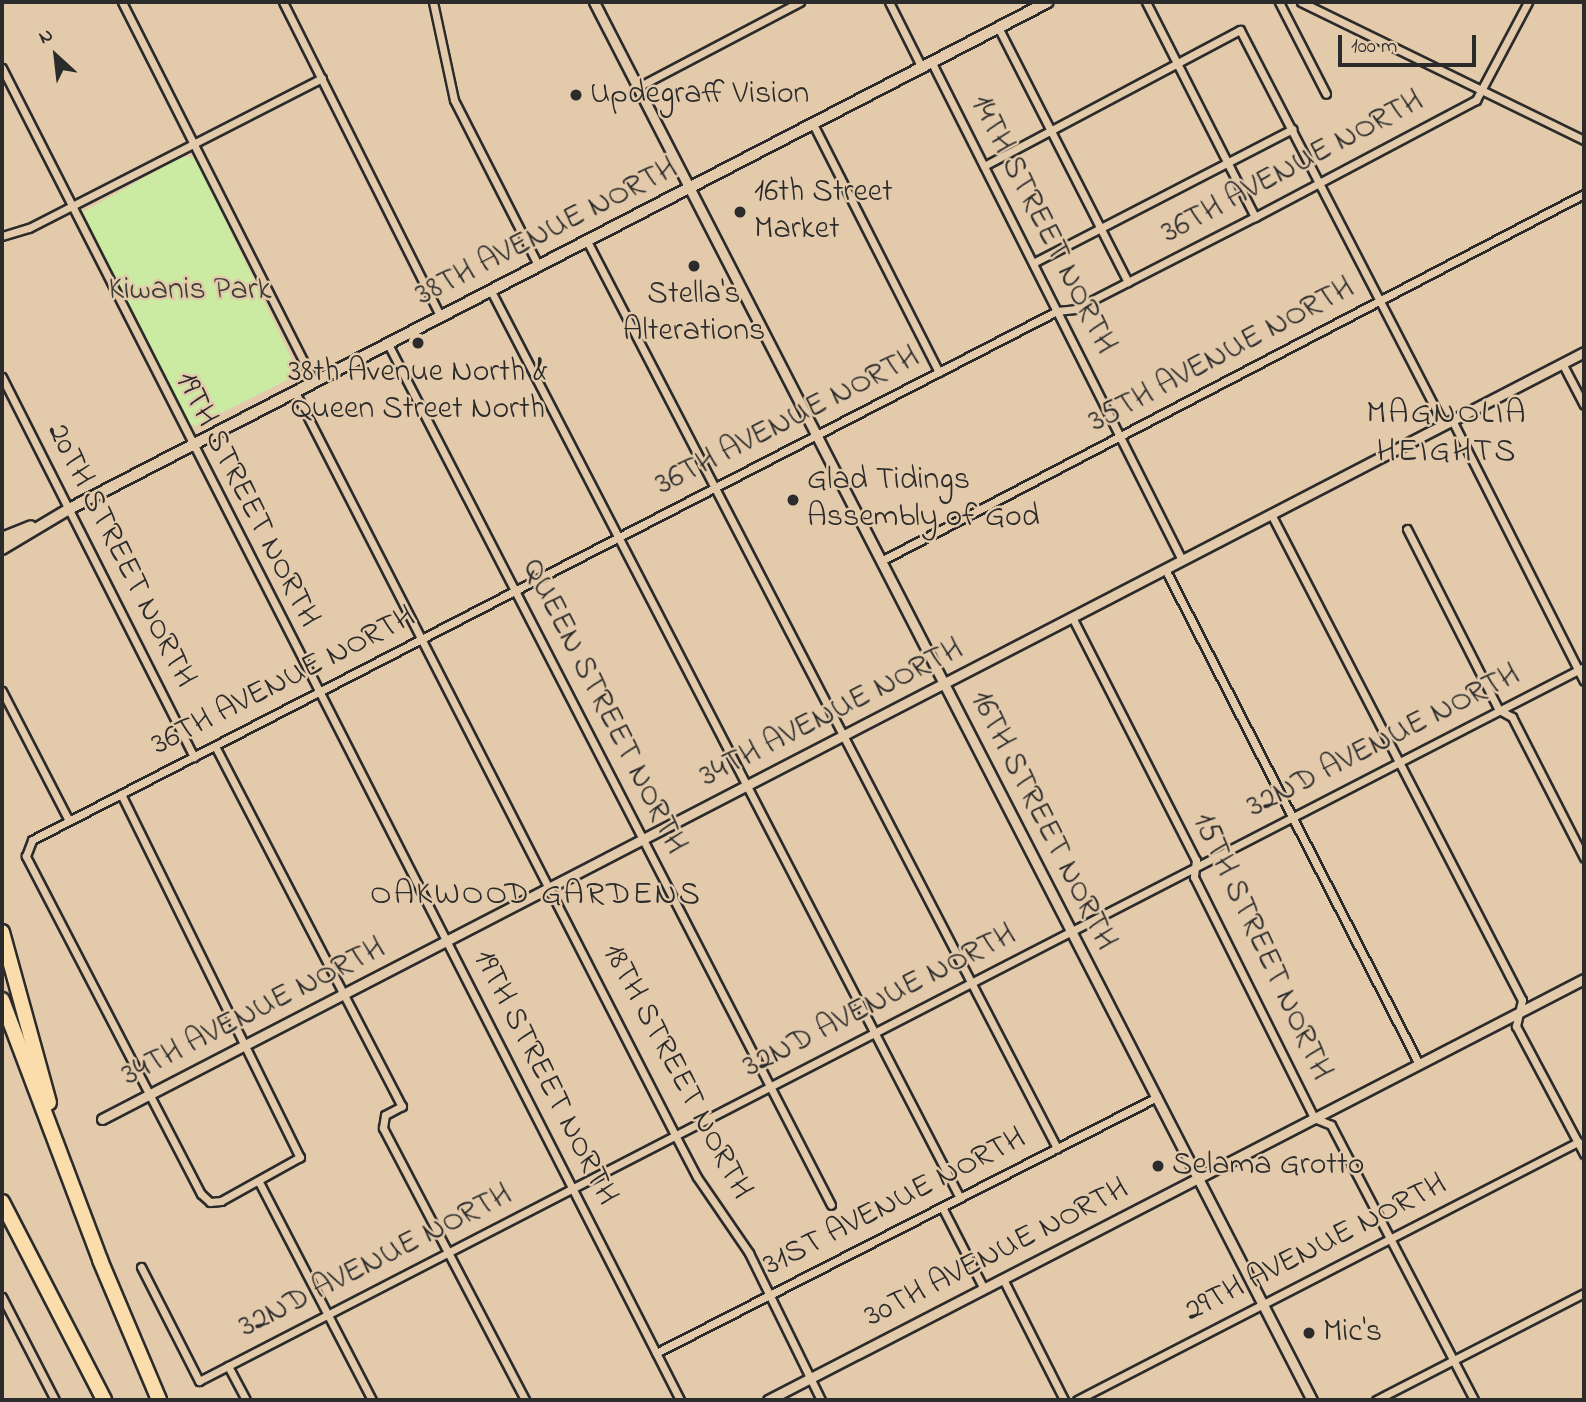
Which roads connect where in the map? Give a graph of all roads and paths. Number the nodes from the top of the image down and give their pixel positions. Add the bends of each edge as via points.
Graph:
1 (122, 2) edge
2 (283, 2) edge
3 (433, 2) edge
4 (594, 2) edge
5 (800, 2) edge
6 (889, 2) edge
7 (1048, 2) edge
8 (1146, 2) edge
9 (1279, 2) edge
10 (1301, 2) edge
11 (1528, 2) edge
12 (999, 29) junction
13 (1177, 64) junction
14 (927, 66) junction
15 (2, 68) edge
16 (322, 78) junction
17 (638, 87) junction
18 (1483, 90) junction
19 (1326, 94) dead end
20 (814, 125) junction
21 (1293, 129) junction
22 (1051, 131) junction
23 (1584, 140) edge
24 (194, 144) junction
25 (1227, 163) junction
26 (984, 166) junction
27 (1320, 183) junction
28 (690, 188) junction
29 (1584, 194) edge
30 (70, 206) junction
31 (1255, 217) junction
32 (1100, 230) junction
33 (2, 236) edge
34 (587, 242) junction
35 (1034, 263) junction
36 (539, 267) junction
37 (1128, 282) junction
38 (491, 291) junction
39 (1378, 302) junction
40 (1058, 311) junction
41 (441, 317) junction
42 (388, 344) junction
43 (1584, 352) edge
44 (1562, 363) junction
45 (939, 372) junction
46 (2, 377) edge
47 (314, 383) junction
48 (295, 392) junction
49 (1584, 405) edge
50 (1447, 422) junction
51 (816, 434) junction
52 (1120, 436) junction
53 (191, 446) junction
54 (713, 488) junction
55 (69, 509) junction
56 (1271, 514) junction
57 (1407, 530) dead end
58 (2, 538) edge
59 (615, 538) junction
60 (2, 550) edge
61 (1182, 560) junction
62 (881, 561) junction
63 (1165, 569) junction
64 (515, 590) junction
65 (1072, 617) junction
66 (422, 638) junction
67 (1581, 668) edge
68 (1584, 681) edge
69 (944, 683) junction
70 (2, 691) edge
71 (317, 693) junction
72 (1499, 710) junction
73 (845, 735) junction
74 (215, 746) junction
75 (194, 757) junction
76 (1398, 762) junction
77 (747, 785) junction
78 (121, 794) junction
79 (1292, 817) junction
80 (69, 821) junction
81 (644, 838) junction
82 (1584, 858) edge
83 (1195, 866) junction
84 (551, 887) junction
85 (1071, 931) junction
86 (2, 932) edge
87 (446, 941) junction
88 (1584, 979) edge
89 (974, 981) junction
90 (345, 993) junction
91 (2, 1000) edge
92 (1522, 1011) junction
93 (876, 1032) junction
94 (246, 1045) junction
95 (1419, 1064) junction
96 (770, 1086) junction
97 (150, 1094) junction
98 (1157, 1097) junction
99 (1314, 1118) junction
100 (102, 1119) dead end
101 (675, 1135) junction
102 (1578, 1142) junction
103 (1057, 1148) junction
104 (1584, 1154) edge
105 (1198, 1178) junction
106 (69, 1179) junction
107 (259, 1182) junction
108 (573, 1188) junction
109 (960, 1198) junction
110 (2, 1202) edge
111 (831, 1205) dead end
112 (942, 1207) junction
113 (1391, 1238) junction
114 (449, 1252) junction
115 (141, 1267) dead end
116 (1003, 1279) junction
117 (984, 1289) junction
118 (1584, 1293) edge
119 (771, 1294) junction
120 (2, 1297) edge
121 (1263, 1304) junction
122 (328, 1314) junction
123 (656, 1353) junction
124 (1453, 1360) junction
125 (228, 1366) junction
126 (813, 1377) junction
127 (55, 1400) edge
128 (104, 1400) edge
129 (159, 1400) edge
130 (246, 1400) edge
131 (372, 1400) edge
132 (525, 1400) edge
133 (680, 1400) edge
134 (768, 1400) edge
135 (821, 1400) edge
136 (1065, 1400) edge
137 (1077, 1400) edge
138 (1312, 1400) edge
139 (1376, 1400) edge
140 (1474, 1400) edge

1 - 24 street
2 - 16 street
3 - 36 street via 454,100
4 - 17 street, 16TH STREET NORTH
5 - 17 street
6 - 14 street, 14TH STREET NORTH
7 - 12 main road, 38TH AVENUE NORTH
8 - 13 street
9 - 19 street
10 - 18 street
11 - 18 street, 36TH AVENUE NORTH
12 - 14 main road, 38TH AVENUE NORTH
12 - 22 street
13 - 21 street via 1240,30
13 - 22 street
13 - 25 street
14 - 20 main road, 38TH AVENUE NORTH
14 - 26 street, 14TH STREET NORTH
15 - 30 street, 19TH STREET NORTH
16 - 24 street
16 - 41 street
17 - 28 street, 16TH STREET NORTH
18 - 23 street
18 - 27 street, 36TH AVENUE NORTH via 1476,100
20 - 28 main road, 38TH AVENUE NORTH
20 - 45 street
21 - 25 street
21 - 27 street
22 - 26 street
22 - 32 street
24 - 30 street
24 - 47 street
25 - 31 street
25 - 32 street
26 - 35 street, 14TH STREET NORTH
27 - 31 street, 36TH AVENUE NORTH
27 - 39 street
28 - 34 main road, 38TH AVENUE NORTH
28 - 51 street, 16TH STREET NORTH
29 - 39 street, 35TH AVENUE NORTH
30 - 33 street
30 - 53 street, 19TH STREET NORTH
31 - 37 street, 36TH AVENUE NORTH
32 - 35 street
32 - 37 street
34 - 36 main road, 38TH AVENUE NORTH
34 - 54 street
35 - 40 street, 14TH STREET NORTH
36 - 38 main road, 38TH AVENUE NORTH
37 - 40 street, 36TH AVENUE NORTH via 1076,309
38 - 41 main road, 38TH AVENUE NORTH
38 - 59 street
39 - 50 street
39 - 52 street, 35TH AVENUE NORTH
40 - 45 street, 36TH AVENUE NORTH
40 - 52 street, 14TH STREET NORTH
41 - 42 main road, 38TH AVENUE NORTH
42 - 47 main road, 38TH AVENUE NORTH
42 - 64 street, QUEEN STREET NORTH
43 - 44 street, 34TH AVENUE NORTH
44 - 49 street
44 - 50 street, 34TH AVENUE NORTH
45 - 51 street, 36TH AVENUE NORTH
46 - 55 street, 20TH STREET NORTH
47 - 48 main road, 38TH AVENUE NORTH
48 - 53 main road, 38TH AVENUE NORTH
48 - 66 street, 18TH STREET NORTH
50 - 56 street, 34TH AVENUE NORTH
50 - 67 street
51 - 54 street, 36TH AVENUE NORTH
51 - 62 street, 16TH STREET NORTH
52 - 61 street, 14TH STREET NORTH
52 - 62 street, 35TH AVENUE NORTH
53 - 55 main road, 38TH AVENUE NORTH
53 - 71 street, 19TH STREET NORTH
54 - 59 street, 36TH AVENUE NORTH
54 - 73 street
55 - 58 main road, 38TH AVENUE NORTH
55 - 60 main road, 38TH AVENUE NORTH
55 - 75 street, 20TH STREET NORTH
56 - 61 street, 34TH AVENUE NORTH
56 - 76 street
57 - 72 street
59 - 64 street, 36TH AVENUE NORTH
59 - 77 street
61 - 63 street, 34TH AVENUE NORTH
62 - 69 street, 16TH STREET NORTH
63 - 65 street, 34TH AVENUE NORTH
63 - 79 street
64 - 66 street, 36TH AVENUE NORTH
64 - 81 street, QUEEN STREET NORTH
65 - 69 street, 34TH AVENUE NORTH
65 - 83 street, 15TH STREET NORTH via 1196,860
66 - 71 street, 36TH AVENUE NORTH
66 - 84 street, 18TH STREET NORTH
67 - 68 street
67 - 72 street, 32ND AVENUE NORTH
69 - 73 street, 34TH AVENUE NORTH
69 - 85 street, 16TH STREET NORTH
70 - 80 street
71 - 74 street, 36TH AVENUE NORTH
71 - 87 street, 19TH STREET NORTH
72 - 76 street, 32ND AVENUE NORTH
72 - 82 street via 1512,717
73 - 77 street, 34TH AVENUE NORTH
73 - 89 street
74 - 75 street, 36TH AVENUE NORTH
74 - 90 street
75 - 78 street, 36TH AVENUE NORTH
76 - 79 street, 32ND AVENUE NORTH
76 - 92 street via 1522,1000
77 - 81 street, 34TH AVENUE NORTH
77 - 93 street
78 - 80 street, 36TH AVENUE NORTH
78 - 94 street
79 - 83 street, 32ND AVENUE NORTH
79 - 95 street
80 - 97 street, 36TH AVENUE NORTH via 27,846 26,856
81 - 84 street, 34TH AVENUE NORTH
81 - 96 street, QUEEN STREET NORTH
83 - 85 street, 32ND AVENUE NORTH
83 - 99 street, 15TH STREET NORTH via 1194,877
84 - 87 street, 34TH AVENUE NORTH
84 - 101 street, 18TH STREET NORTH
85 - 89 street, 32ND AVENUE NORTH
85 - 98 street, 16TH STREET NORTH
86 - 106 highway
87 - 90 street, 34TH AVENUE NORTH
87 - 108 street, 19TH STREET NORTH
88 - 92 street, 30TH AVENUE NORTH
89 - 93 street, 32ND AVENUE NORTH
89 - 103 street
90 - 94 street, 34TH AVENUE NORTH
90 - 114 street via 402,1106 385,1115 383,1128
91 - 106 highway
92 - 95 street, 30TH AVENUE NORTH
92 - 102 street via 1516,1026
93 - 96 street, 32ND AVENUE NORTH
93 - 109 street
94 - 97 street, 34TH AVENUE NORTH
94 - 107 street via 300,1157
95 - 99 street, 30TH AVENUE NORTH
96 - 101 street, 32ND AVENUE NORTH
96 - 111 street, QUEEN STREET NORTH
97 - 100 street, 34TH AVENUE NORTH
97 - 107 street via 201,1194 210,1202 222,1201
98 - 103 street, 31ST AVENUE NORTH
98 - 105 street, 16TH STREET NORTH
99 - 105 street, 30TH AVENUE NORTH
99 - 113 street, 15TH STREET NORTH via 1331,1125
101 - 108 street, 32ND AVENUE NORTH
101 - 119 street, 18TH STREET NORTH
102 - 104 street
102 - 113 street, 29TH AVENUE NORTH
103 - 109 street, 31ST AVENUE NORTH
105 - 116 street, 30TH AVENUE NORTH
105 - 121 street, 16TH STREET NORTH
106 - 129 highway
107 - 122 street
108 - 114 street, 32ND AVENUE NORTH
108 - 123 street, 19TH STREET NORTH
109 - 112 street, 31ST AVENUE NORTH
110 - 128 highway
112 - 117 street
112 - 119 street, 31ST AVENUE NORTH
113 - 121 street, 29TH AVENUE NORTH
113 - 124 street, 15TH STREET NORTH
114 - 122 street, 32ND AVENUE NORTH
114 - 132 street
115 - 125 street, 32ND AVENUE NORTH via 199,1381
116 - 117 street, 30TH AVENUE NORTH
116 - 136 street
117 - 126 street, 30TH AVENUE NORTH
118 - 124 street
119 - 123 street, 31ST AVENUE NORTH
119 - 126 street, 18TH STREET NORTH
120 - 127 street
121 - 137 street, 29TH AVENUE NORTH
121 - 138 street, 16TH STREET NORTH
122 - 125 street, 32ND AVENUE NORTH
122 - 131 street
123 - 133 street, 19TH STREET NORTH
124 - 139 street
124 - 140 street, 15TH STREET NORTH
125 - 130 street
126 - 134 street, 30TH AVENUE NORTH
126 - 135 street, 18TH STREET NORTH

